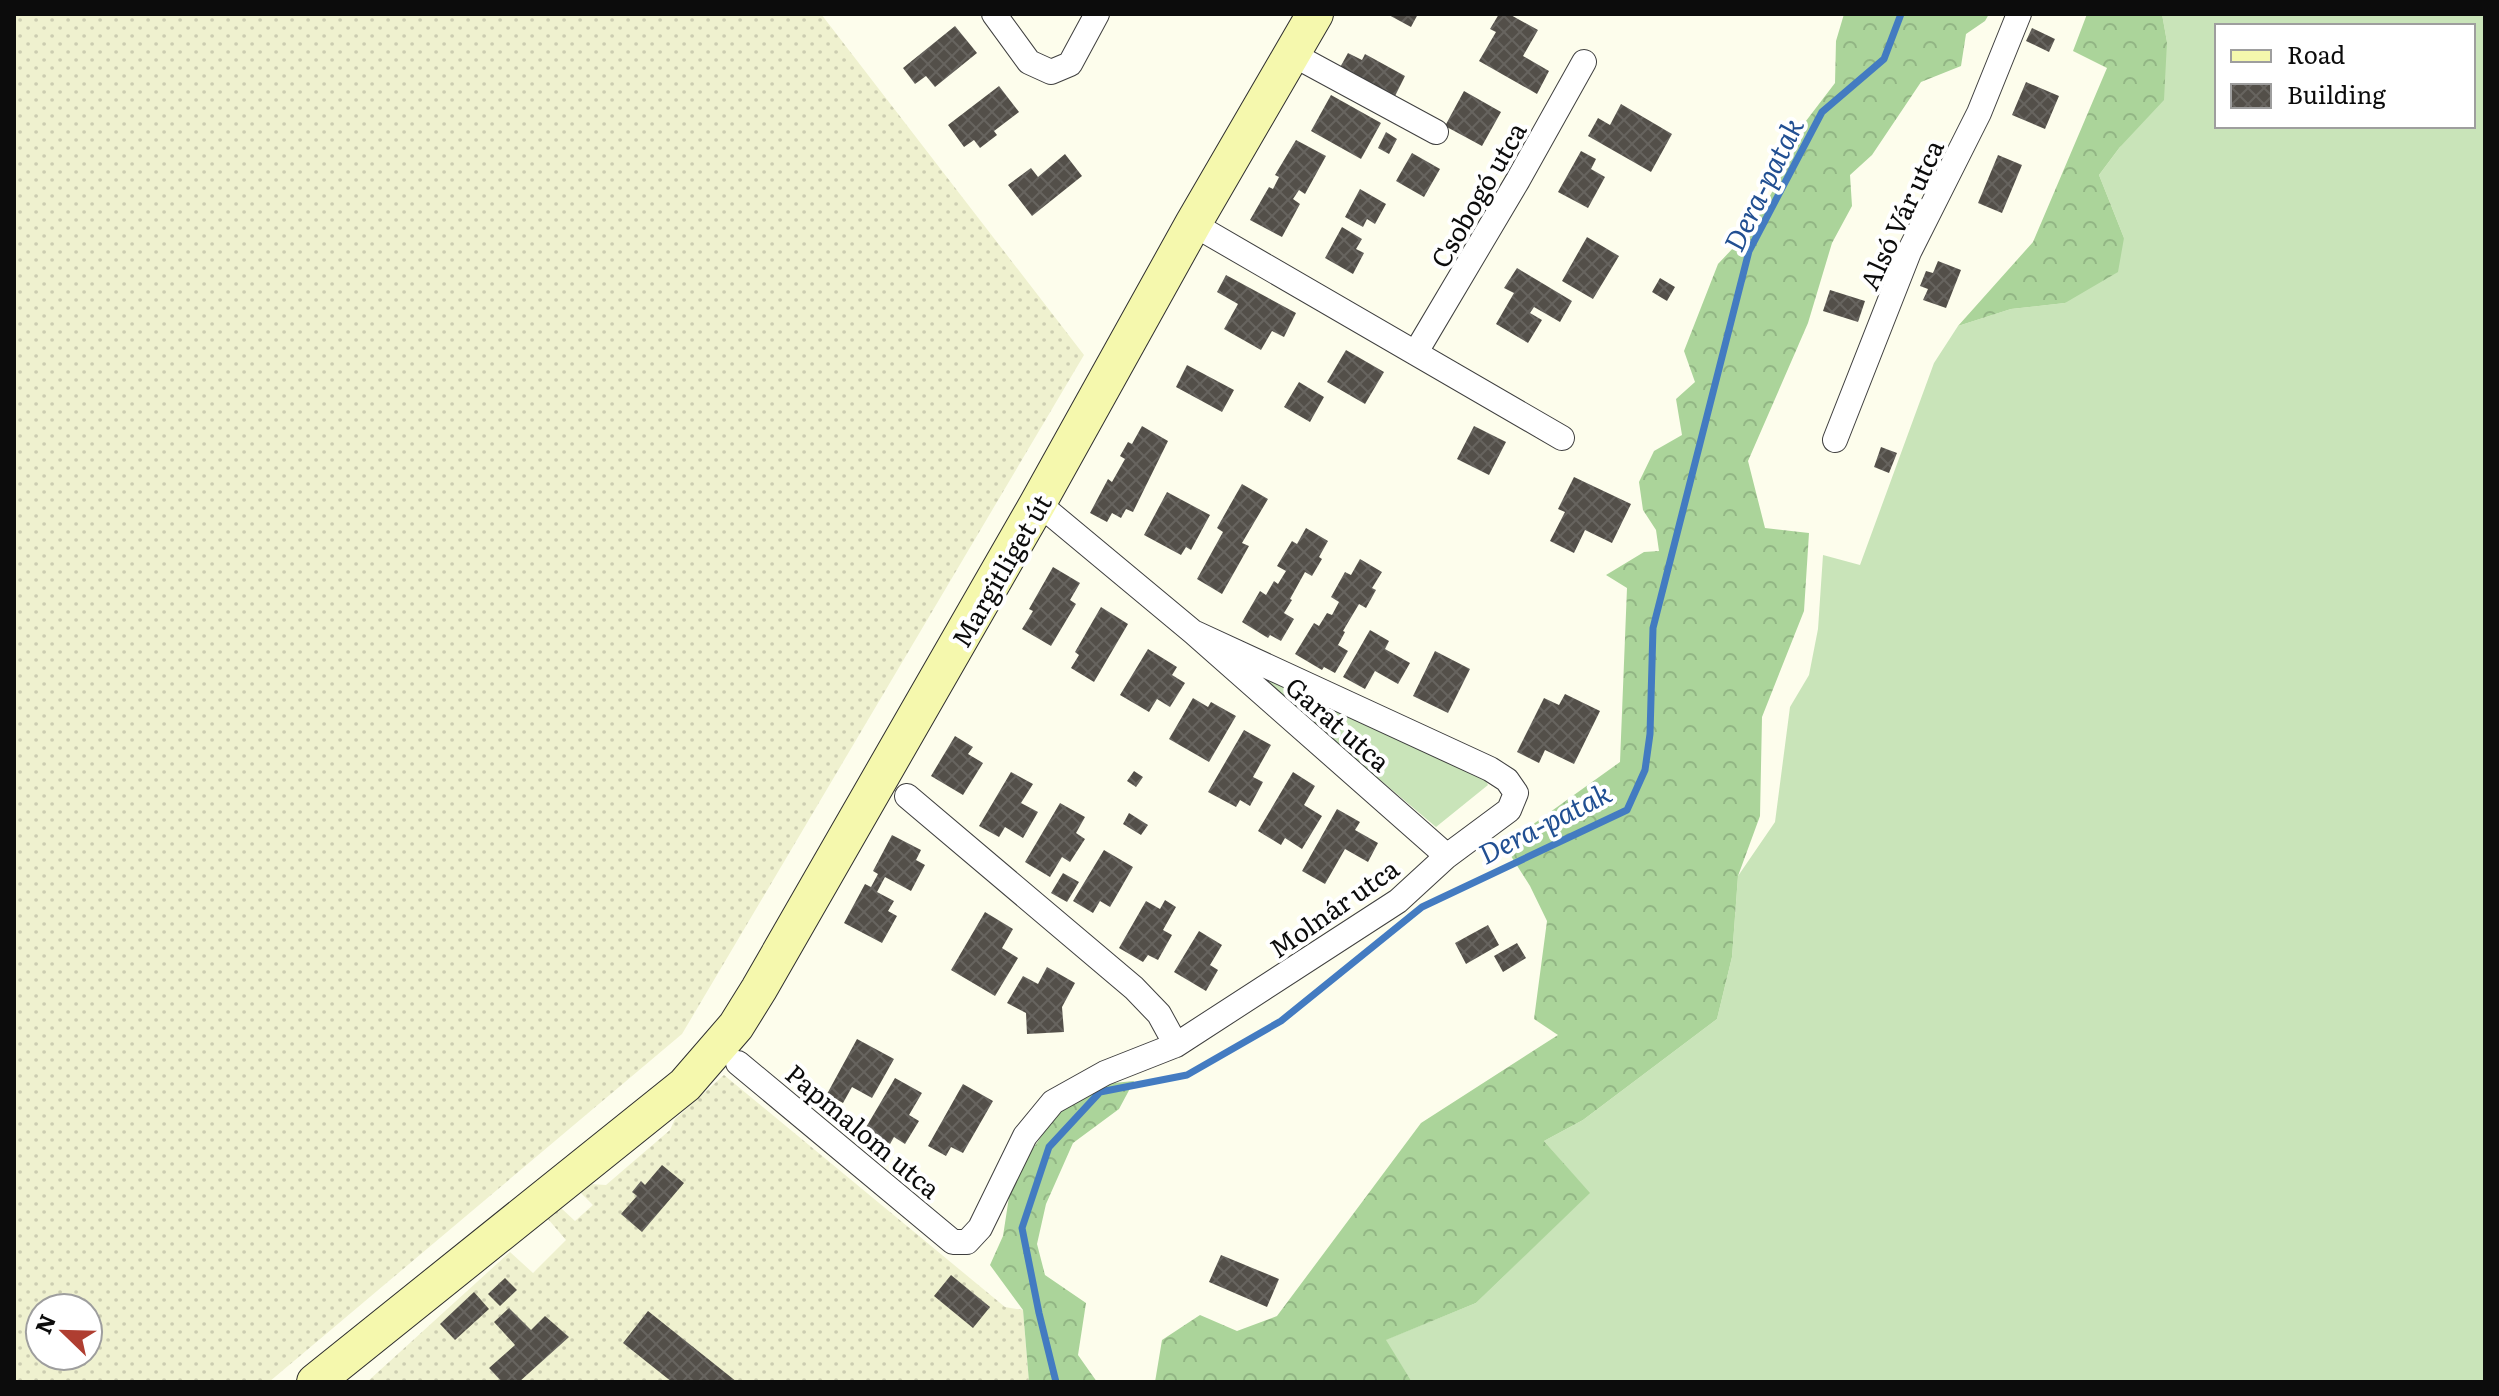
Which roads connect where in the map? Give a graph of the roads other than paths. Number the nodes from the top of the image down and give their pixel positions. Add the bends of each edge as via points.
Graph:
1 (994, 14) edge
2 (1097, 14) edge
3 (1315, 14) edge
4 (2019, 14) edge
5 (1292, 54) junction
6 (1584, 62) dead end
7 (1436, 132) dead end
8 (1193, 224) junction
9 (1416, 352) junction
10 (1562, 438) dead end
11 (1835, 440) dead end
12 (1038, 503) junction
13 (1193, 632) junction
14 (1490, 769) joint
15 (907, 796) dead end
16 (1447, 856) junction
17 (1176, 1045) junction
18 (738, 1063) dead end
19 (953, 1242) joint
20 (315, 1382) edge

1 - 2 street via 1029,62 1051,72 1070,64
3 - 5 main road, Margitliget út
4 - 11 street, Alsó Vár utca via 1979,113 1909,252
5 - 7 street
5 - 8 main road, Margitliget út
6 - 9 street, Csobogó utca
8 - 9 street
8 - 12 main road, Margitliget út
9 - 10 street
12 - 13 street, Garat utca
12 - 20 main road, Margitliget út via 736,1026 659,1107
13 - 14 street, Garat utca
13 - 16 street, Garat utca
14 - 16 street, Molnár utca via 1516,793 1509,810
15 - 17 street via 1134,988 1159,1014
16 - 17 street, Molnár utca via 1398,901
17 - 19 street, Molnár utca via 1105,1073 1053,1102 1025,1136 980,1228 967,1242
18 - 19 street, Papmalom utca

